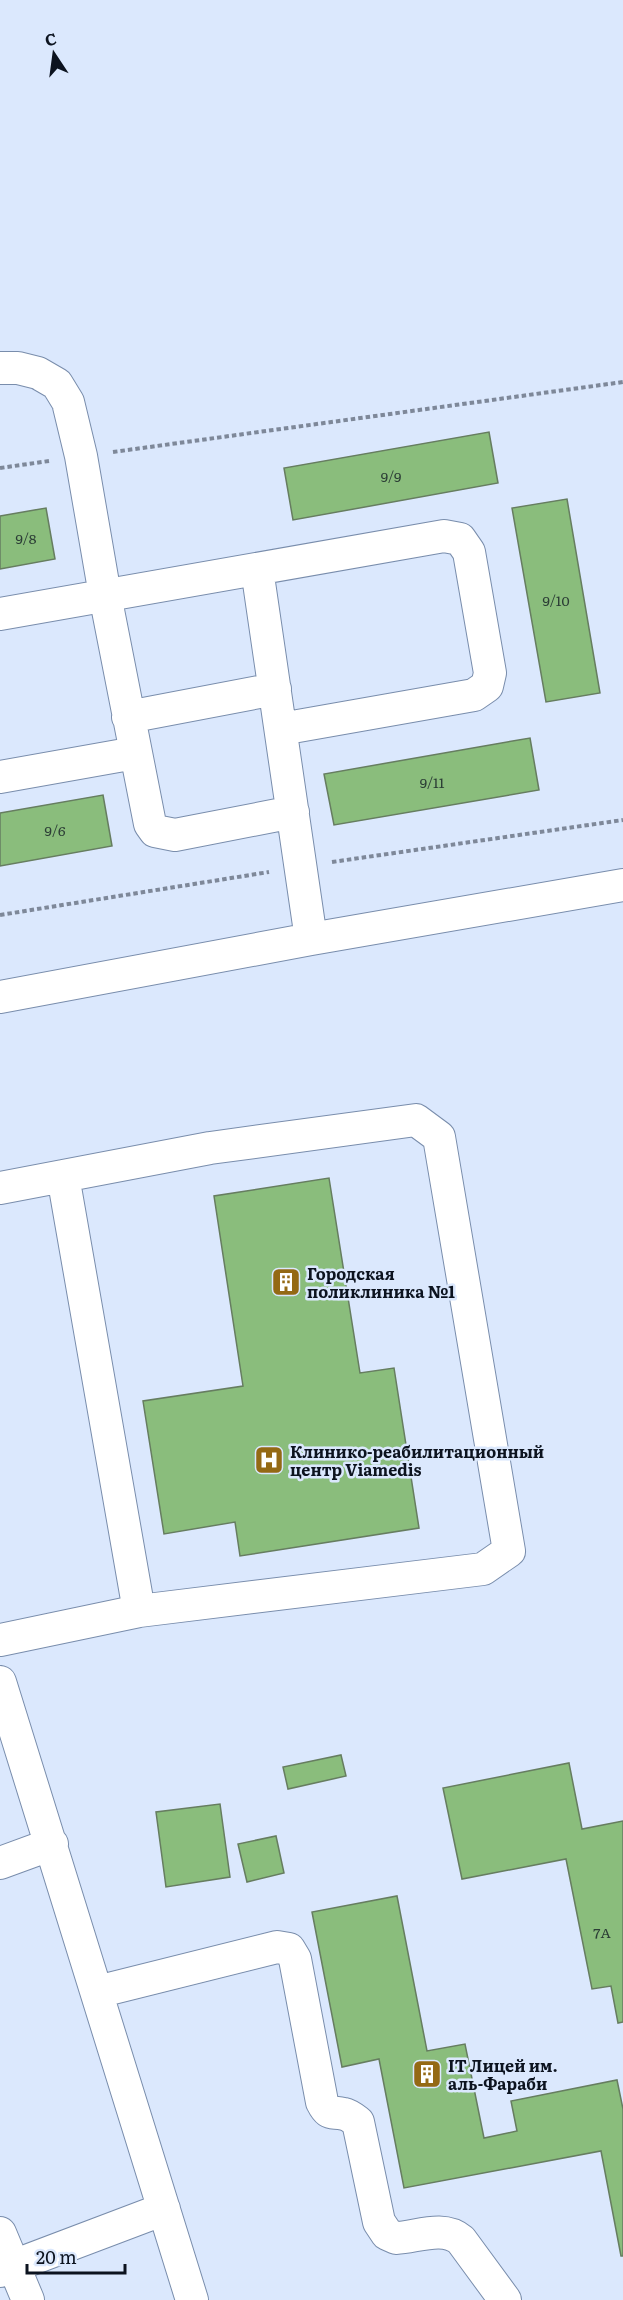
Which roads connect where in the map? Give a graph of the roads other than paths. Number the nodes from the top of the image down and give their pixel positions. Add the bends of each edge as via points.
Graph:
1 (0, 368) edge
2 (257, 569) junction
3 (105, 595) junction
4 (0, 614) edge
5 (275, 689) junction
6 (128, 717) junction
7 (281, 729) junction
8 (135, 753) junction
9 (0, 777) edge
10 (293, 812) junction
11 (623, 885) edge
12 (311, 939) junction
13 (0, 997) edge
14 (63, 1176) junction
15 (0, 1188) edge
16 (139, 1611) junction
17 (0, 1640) edge
18 (0, 1682) edge
19 (52, 1844) junction
20 (0, 1863) edge
21 (97, 1992) junction
22 (164, 2209) junction
23 (0, 2233) edge
24 (7, 2269) edge
25 (28, 2300) edge
26 (192, 2300) edge
27 (505, 2300) edge

1 - 3 street via 38,373 57,384 68,402
2 - 3 street
2 - 5 street
2 - 7 street via 444,536 460,539 469,552 490,673 488,686 474,695
3 - 4 street
3 - 6 street
5 - 6 street
5 - 7 street
6 - 8 street
7 - 10 street
8 - 9 street
8 - 10 street via 147,814 155,831 176,835
10 - 12 street
11 - 12 street
12 - 13 street
14 - 15 street
14 - 16 street
14 - 16 street via 210,1148 416,1120 439,1137 509,1551 483,1569
16 - 17 street
18 - 19 street
19 - 20 street
19 - 21 street
21 - 22 street
21 - 27 street via 277,1947 289,1949 295,1959 322,2102 334,2115 343,2114 358,2122 382,2229 396,2238 439,2232 455,2235
22 - 24 street
22 - 26 street
23 - 24 street
24 - 25 street

